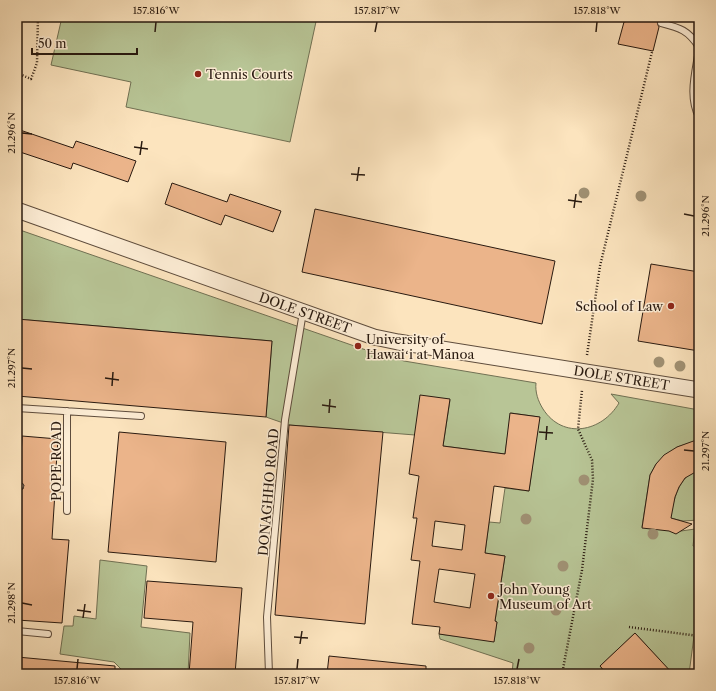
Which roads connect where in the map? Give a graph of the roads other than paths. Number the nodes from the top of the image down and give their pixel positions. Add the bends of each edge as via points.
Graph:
1 (660, 23) dead end
2 (699, 48) edge
3 (699, 117) edge
4 (17, 210) edge
5 (303, 312) junction
6 (699, 390) edge
7 (17, 408) edge
8 (67, 411) junction
9 (141, 416) dead end
10 (55, 488) dead end
11 (66, 489) junction
12 (66, 510) dead end
13 (17, 632) edge
14 (48, 634) dead end
15 (270, 674) edge

1 - 2 lane via 680,28 692,36
2 - 3 lane via 693,92
4 - 5 street, DOLE STREET
5 - 6 street, DOLE STREET via 349,329 398,342
5 - 15 lane, DONAGHHO ROAD via 285,420 267,617
7 - 8 lane, POPE ROAD
8 - 9 lane, POPE ROAD
8 - 11 lane, POPE ROAD
10 - 11 lane
11 - 12 lane, POPE ROAD
13 - 14 lane

